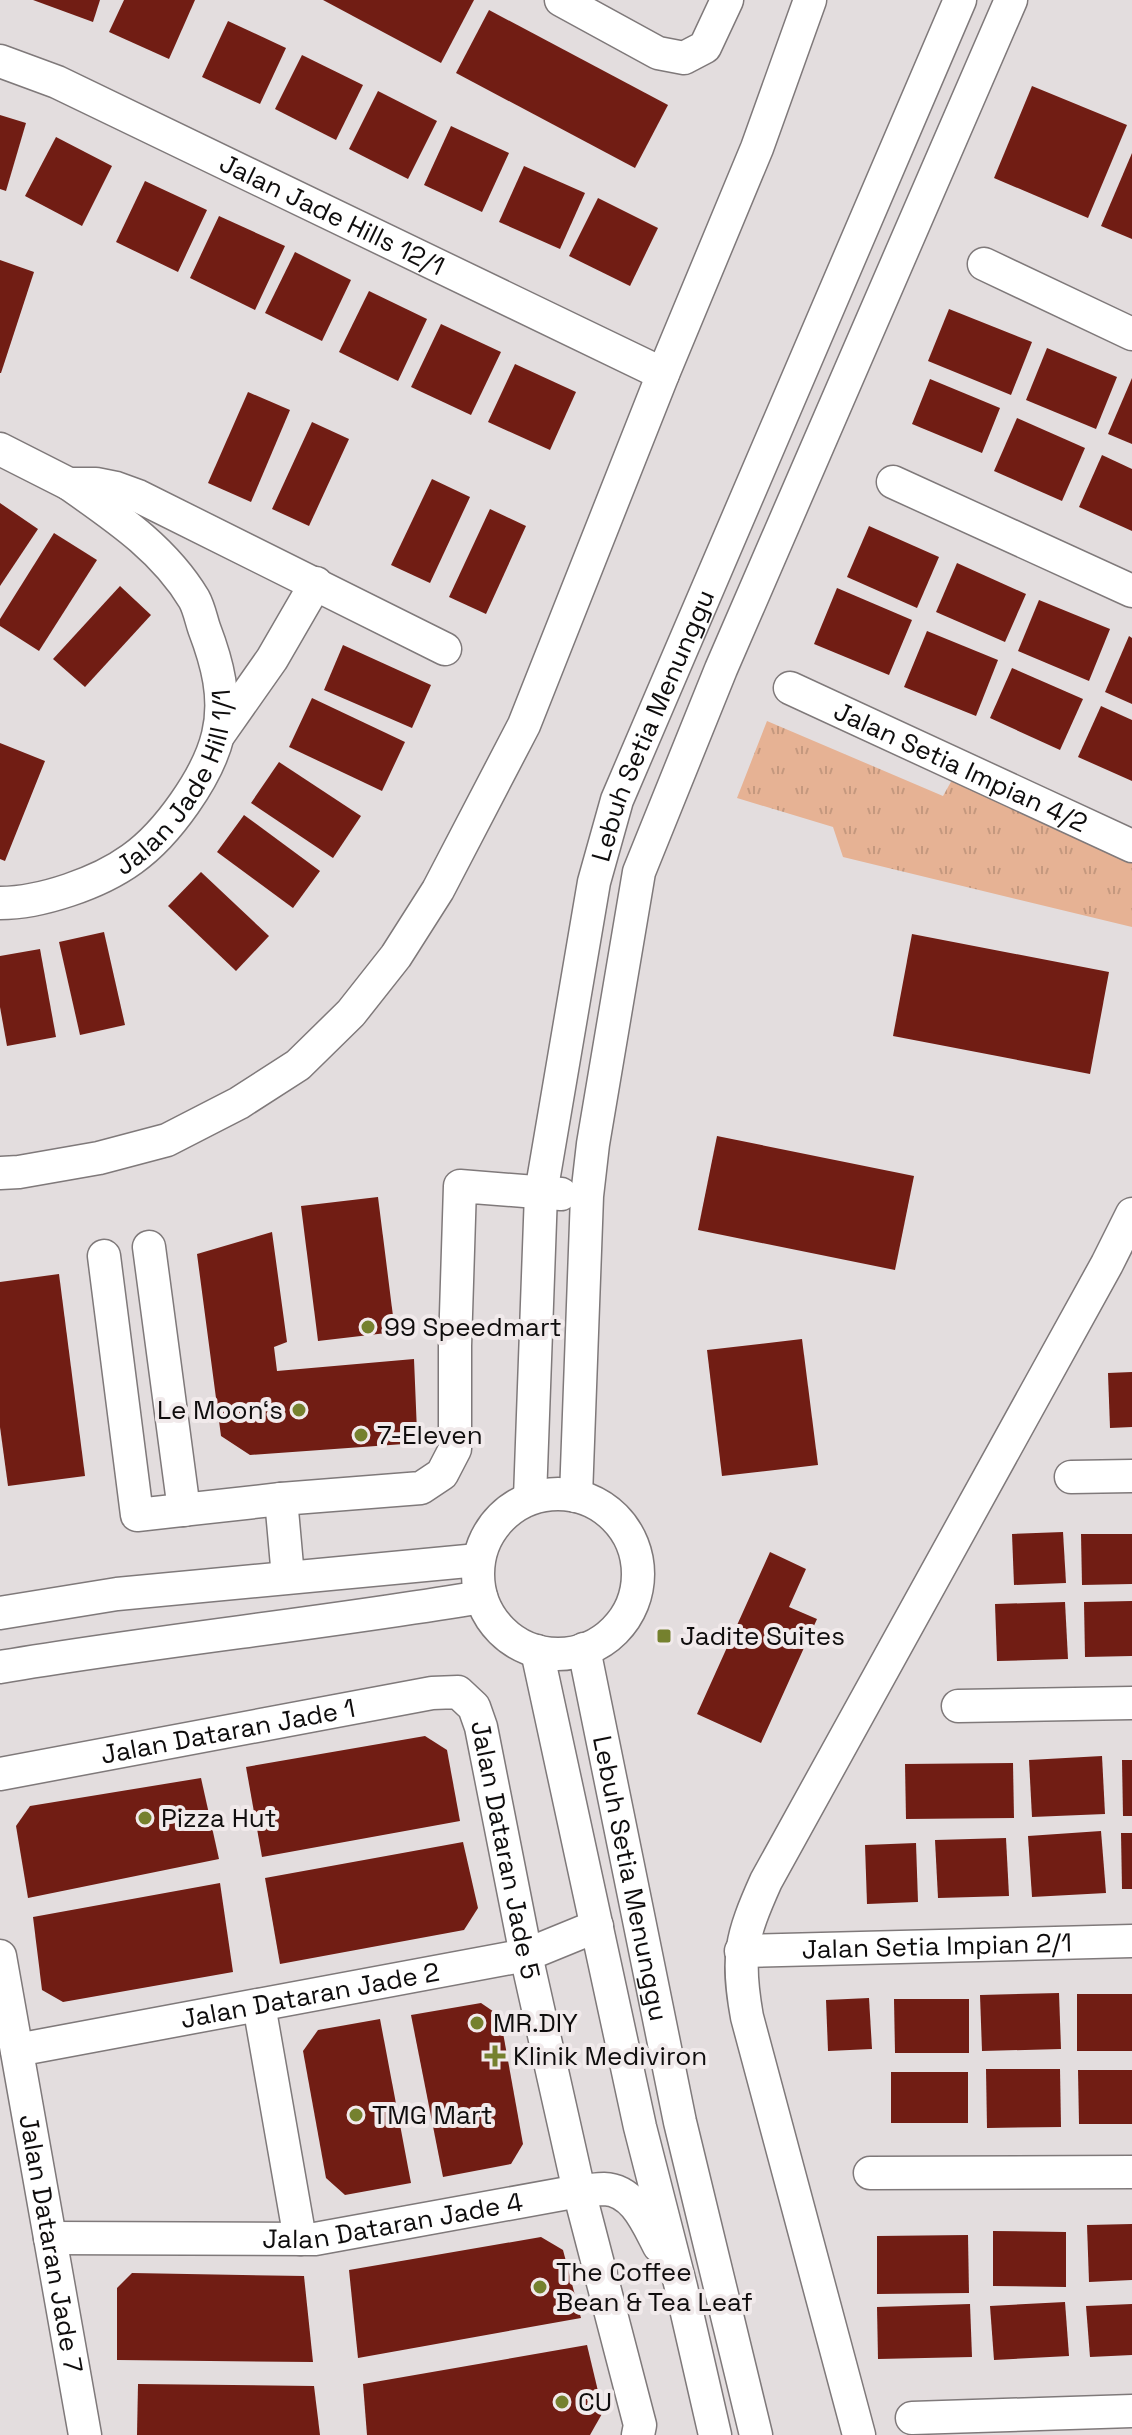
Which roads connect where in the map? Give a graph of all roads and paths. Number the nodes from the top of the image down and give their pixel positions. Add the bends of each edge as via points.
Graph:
1 (561, 0) edge
2 (727, 0) edge
3 (810, 0) edge
4 (1011, 0) edge
5 (957, 8) edge
6 (993, 38) junction
7 (0, 61) edge
8 (984, 264) dead end
9 (1132, 334) edge
10 (663, 374) junction
11 (0, 449) edge
12 (893, 482) dead end
13 (69, 484) junction
14 (316, 583) junction
15 (1132, 591) edge
16 (445, 649) dead end
17 (790, 688) dead end
18 (218, 736) junction
19 (1132, 846) edge
20 (0, 903) edge
21 (0, 1173) edge
22 (541, 1193) junction
23 (587, 1196) junction
24 (1132, 1214) edge
25 (149, 1247) dead end
26 (104, 1256) dead end
27 (1132, 1476) edge
28 (1071, 1477) dead end
29 (576, 1496) junction
30 (530, 1498) junction
31 (281, 1499) junction
32 (184, 1510) junction
33 (478, 1560) junction
34 (288, 1577) junction
35 (117, 1594) junction
36 (481, 1597) junction
37 (0, 1613) edge
38 (121, 1647) junction
39 (584, 1649) junction
40 (537, 1651) junction
41 (0, 1667) edge
42 (458, 1692) joint
43 (1132, 1703) edge
44 (958, 1706) dead end
45 (0, 1774) edge
46 (597, 1926) junction
47 (1132, 1941) edge
48 (741, 1951) junction
49 (526, 1955) junction
50 (0, 1956) edge
51 (259, 2005) junction
52 (17, 2050) junction
53 (1132, 2172) edge
54 (870, 2173) dead end
55 (579, 2191) junction
56 (50, 2238) junction
57 (300, 2239) junction
58 (681, 2287) junction
59 (1132, 2411) edge
60 (912, 2418) dead end
61 (85, 2435) edge
62 (638, 2435) edge
63 (715, 2435) edge
64 (756, 2435) edge
65 (859, 2435) edge

1 - 2 street via 658,53 684,58 705,47
3 - 10 street via 757,148
4 - 6 street, Lebuh Setia Menunggu
5 - 6 street
5 - 22 street, Lebuh Setia Menunggu via 617,800 594,882
6 - 23 street, Lebuh Setia Menunggu via 639,872
7 - 10 street, Jalan Jade Hills 12/1 via 57,82
8 - 9 street
10 - 21 street via 524,725 438,890 351,1013 298,1065 167,1140 99,1158
11 - 13 street, Jalan Jade Hill 1/1
12 - 15 street
13 - 14 street via 106,486 138,496
13 - 18 street, Jalan Jade Hill 1/1 via 122,520 165,560 195,601 218,672
14 - 16 street
14 - 18 street
17 - 19 street, Jalan Setia Impian 4/2
18 - 20 street, Jalan Jade Hill 1/1 via 186,800 132,859 55,894
22 - 23 street
22 - 30 street, Lebuh Setia Menunggu
22 - 31 street via 460,1186 455,1449 442,1474 421,1488
23 - 29 street, Lebuh Setia Menunggu
24 - 48 street via 766,1881
25 - 32 street
26 - 32 street via 137,1515
27 - 28 street
29 - 30 street
29 - 39 street via 615,1518 628,1536 638,1571 632,1605 620,1624
30 - 33 street via 496,1522
31 - 32 street
31 - 34 street
33 - 34 street
33 - 36 street
34 - 35 street
35 - 37 street
35 - 38 street
36 - 38 street
36 - 40 street via 493,1621 513,1640
38 - 41 street
39 - 40 street via 561,1654
39 - 64 street, Lebuh Setia Menunggu via 680,2122
40 - 46 street, Lebuh Setia Menunggu
42 - 45 street, Jalan Dataran Jade 1
42 - 49 street, Jalan Dataran Jade 5 via 474,1707 481,1727
43 - 44 street
46 - 49 street, Jalan Dataran Jade 2
46 - 58 street, Lebuh Setia Menunggu
47 - 48 street, Jalan Setia Impian 2/1
48 - 65 street via 747,2017
49 - 51 street, Jalan Dataran Jade 2
49 - 55 street, Jalan Dataran Jade 5
50 - 52 street, Jalan Dataran Jade 7
51 - 52 street, Jalan Dataran Jade 2
51 - 57 street
52 - 56 street, Jalan Dataran Jade 7
53 - 54 street
55 - 57 street, Jalan Dataran Jade 4
55 - 58 street, Jalan Dataran Jade 4 via 608,2189 629,2198
55 - 62 street, Jalan Dataran Jade 5 via 640,2425
56 - 57 street, Jalan Dataran Jade 4
56 - 61 street, Jalan Dataran Jade 7
58 - 63 street, Lebuh Setia Menunggu
59 - 60 street

